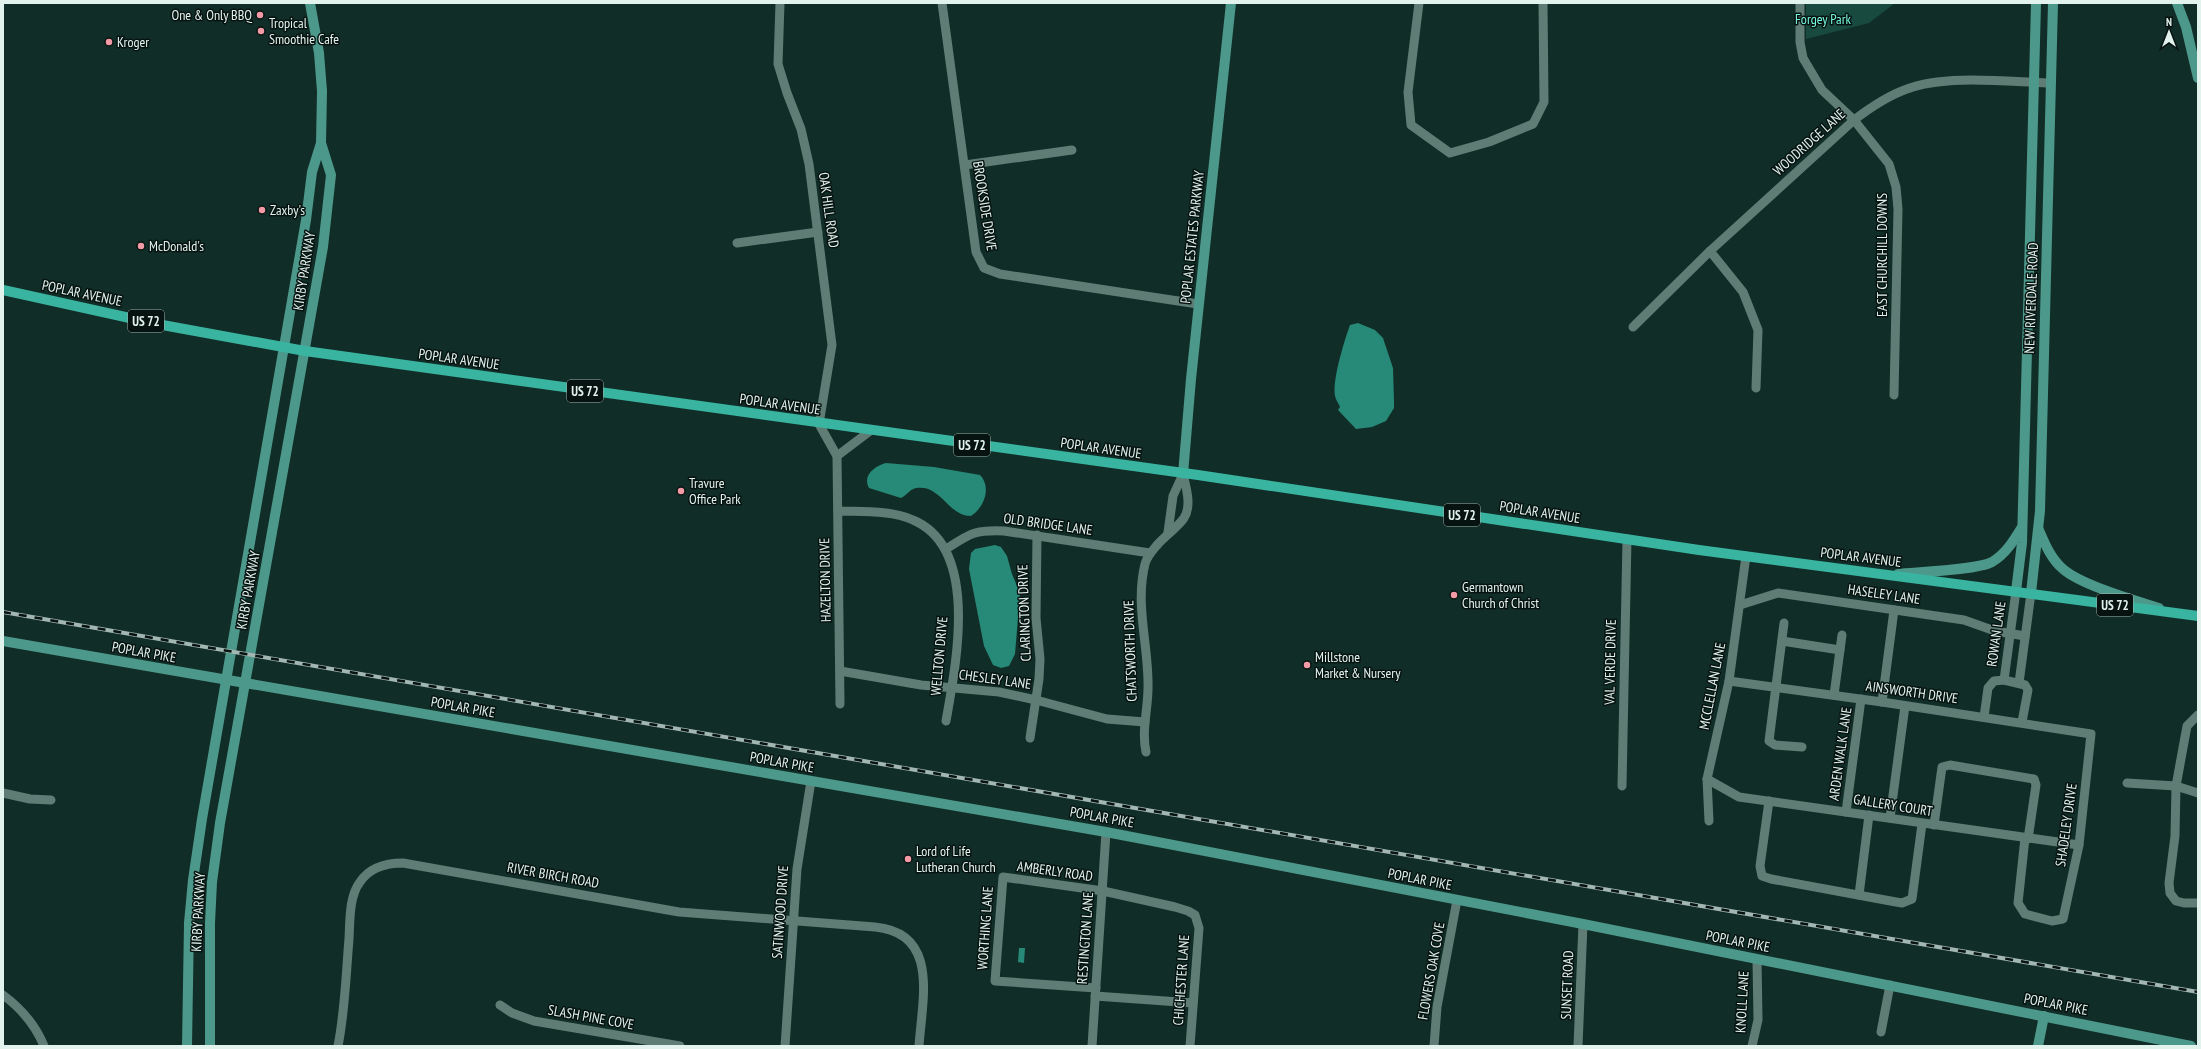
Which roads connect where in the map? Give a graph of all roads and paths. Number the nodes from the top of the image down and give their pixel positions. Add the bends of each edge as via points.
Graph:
1 (310, 3) edge
2 (780, 3) edge
3 (942, 3) edge
4 (1231, 3) edge
5 (1419, 3) edge
6 (1543, 3) edge
7 (1800, 3) edge
8 (2036, 3) edge
9 (2053, 3) edge
10 (2177, 3) edge
11 (2198, 78) edge
12 (2034, 83) junction
13 (2051, 83) junction
14 (1854, 120) junction
15 (320, 143) junction
16 (1072, 150) dead end
17 (965, 165) junction
18 (818, 232) junction
19 (737, 243) dead end
20 (1710, 251) junction
21 (3, 290) edge
22 (1198, 304) junction
23 (1633, 327) dead end
24 (284, 348) junction
25 (304, 352) junction
26 (1756, 388) dead end
27 (1894, 395) dead end
28 (820, 424) junction
29 (870, 431) junction
30 (837, 456) junction
31 (1183, 474) junction
32 (838, 511) junction
33 (2022, 527) junction
34 (2038, 529) junction
35 (1167, 533) junction
36 (1037, 535) junction
37 (1627, 539) junction
38 (946, 549) junction
39 (1150, 553) junction
40 (1746, 556) junction
41 (1893, 575) junction
42 (2016, 591) junction
43 (2031, 593) junction
44 (1740, 606) junction
45 (1894, 610) junction
46 (2170, 612) junction
47 (2198, 616) edge
48 (1784, 623) dead end
49 (2011, 633) junction
50 (1842, 635) dead end
51 (2025, 636) junction
52 (3, 641) edge
53 (1782, 641) junction
54 (1840, 650) junction
55 (840, 671) junction
56 (2004, 680) junction
57 (227, 681) junction
58 (1729, 681) junction
59 (2019, 683) junction
60 (246, 684) junction
61 (1775, 686) junction
62 (952, 687) junction
63 (1834, 695) junction
64 (1861, 699) junction
65 (1036, 700) junction
66 (1882, 702) junction
67 (840, 704) dead end
68 (1905, 706) junction
69 (2198, 715) edge
70 (1984, 717) junction
71 (946, 721) dead end
72 (1145, 722) junction
73 (2022, 722) junction
74 (2091, 734) joint
75 (1030, 738) dead end
76 (1802, 746) dead end
77 (1146, 752) dead end
78 (1707, 779) junction
79 (811, 781) junction
80 (2127, 783) dead end
81 (1622, 786) dead end
82 (2176, 786) junction
83 (3, 793) edge
84 (2198, 793) edge
85 (51, 800) dead end
86 (1769, 800) junction
87 (1846, 812) junction
88 (1869, 815) junction
89 (1890, 818) junction
90 (1709, 821) dead end
91 (1922, 824) junction
92 (1934, 825) junction
93 (1106, 832) junction
94 (2027, 838) junction
95 (2078, 846) junction
96 (1002, 877) joint
97 (1103, 891) junction
98 (1859, 895) junction
99 (1457, 900) junction
100 (2198, 902) edge
101 (1175, 907) joint
102 (793, 921) junction
103 (1583, 924) junction
104 (1758, 960) junction
105 (1890, 985) junction
106 (1095, 992) junction
107 (3, 995) edge
108 (1193, 1003) junction
109 (500, 1005) dead end
110 (2044, 1016) junction
111 (1881, 1032) dead end
112 (44, 1046) edge
113 (187, 1046) edge
114 (210, 1046) edge
115 (338, 1046) edge
116 (680, 1046) edge
117 (785, 1046) edge
118 (919, 1046) edge
119 (1092, 1046) edge
120 (1190, 1046) edge
121 (1434, 1046) edge
122 (1578, 1046) edge
123 (1752, 1046) edge
124 (2038, 1046) edge
125 (2191, 1046) edge

1 - 15 main road, KIRBY PARKWAY via 321,72
2 - 18 street, OAK HILL ROAD via 778,64 786,93 801,129 809,164
3 - 17 street, BROOKSIDE DRIVE
4 - 22 main road, POPLAR ESTATES PARKWAY
5 - 6 street via 1408,92 1410,120 1413,128 1450,152 1489,142 1533,124 1544,102
7 - 14 street, EAST CHURCHILL DOWNS via 1800,42 1803,58 1822,90
8 - 12 main road, NEW RIVERDALE ROAD
9 - 13 main road, NEW RIVERDALE ROAD
10 - 11 main road via 2186,27
12 - 13 street, WOODRIDGE LANE
12 - 14 street, WOODRIDGE LANE via 1933,82 1908,88 1879,101
12 - 33 main road, NEW RIVERDALE ROAD
13 - 34 main road, NEW RIVERDALE ROAD
14 - 20 street, WOODRIDGE LANE
14 - 27 street, EAST CHURCHILL DOWNS via 1889,164 1896,187 1898,209
15 - 24 main road, KIRBY PARKWAY via 312,172
15 - 25 main road, KIRBY PARKWAY via 331,175 330,191 323,247
16 - 17 street
17 - 22 street, BROOKSIDE DRIVE via 976,252 984,268 1000,274
18 - 19 street
18 - 28 street, OAK HILL ROAD via 832,345
20 - 23 street, WOODRIDGE LANE
20 - 26 street via 1743,292 1758,330
21 - 24 main road, POPLAR AVENUE / US 72 via 157,324
22 - 31 main road, POPLAR ESTATES PARKWAY
24 - 25 main road, POPLAR AVENUE / US 72
24 - 57 main road, KIRBY PARKWAY
25 - 28 main road, POPLAR AVENUE / US 72
25 - 60 main road, KIRBY PARKWAY
28 - 29 main road, POPLAR AVENUE / US 72
28 - 30 street, HAZELTON DRIVE
29 - 30 street
29 - 31 main road, POPLAR AVENUE / US 72
30 - 32 street, HAZELTON DRIVE
31 - 35 street via 1173,496
31 - 35 street, CHATSWORTH DRIVE via 1188,498 1184,518
31 - 37 main road, POPLAR AVENUE / US 72
32 - 38 street, WELLTON DRIVE via 894,515 912,519 935,534
32 - 55 street, HAZELTON DRIVE
33 - 41 main road via 2012,544 1999,557 1986,564
33 - 42 main road, NEW RIVERDALE ROAD
34 - 43 main road, NEW RIVERDALE ROAD
34 - 46 main road via 2050,554 2063,569 2082,580
35 - 39 street, CHATSWORTH DRIVE
36 - 38 street, OLD BRIDGE LANE via 981,530
36 - 39 street, OLD BRIDGE LANE
36 - 65 street, CLARINGTON DRIVE via 1036,618 1040,659
37 - 40 main road, POPLAR AVENUE / US 72
37 - 81 street, VAL VERDE DRIVE
38 - 62 street, WELLTON DRIVE via 954,570 958,622
39 - 72 street, CHATSWORTH DRIVE via 1145,563 1141,620 1148,681
40 - 41 main road, POPLAR AVENUE / US 72
40 - 44 street, MCCLELLAN LANE
41 - 42 main road, POPLAR AVENUE / US 72
42 - 43 main road, POPLAR AVENUE / US 72
42 - 49 street, ROWAN LANE
43 - 46 main road, POPLAR AVENUE / US 72
43 - 51 street, ROWAN LANE
44 - 45 street, HASELEY LANE via 1778,593
44 - 58 street, MCCLELLAN LANE
45 - 49 street, HASELEY LANE via 1964,620 1995,631
45 - 66 street
46 - 47 main road, POPLAR AVENUE / US 72
48 - 53 street
49 - 51 street, HASELEY LANE
49 - 56 street, ROWAN LANE
50 - 54 street
51 - 59 street, ROWAN LANE
52 - 57 main road, POPLAR PIKE
53 - 54 street
53 - 61 street
54 - 63 street
55 - 62 street, CHESLEY LANE via 921,685
55 - 67 street, HAZELTON DRIVE
56 - 59 street, ROWAN LANE
56 - 70 street, ROWAN LANE via 1994,681 1988,688
57 - 60 main road, POPLAR PIKE
57 - 113 main road, KIRBY PARKWAY via 193,880
58 - 61 street, AINSWORTH DRIVE
58 - 78 street, MCCLELLAN LANE
59 - 73 street via 2025,684 2028,690
60 - 79 main road, POPLAR PIKE
60 - 114 main road, KIRBY PARKWAY via 212,882
61 - 63 street, AINSWORTH DRIVE
61 - 76 street via 1769,741 1775,745
62 - 65 street, CHESLEY LANE via 999,692
62 - 71 street, WELLTON DRIVE
63 - 64 street, AINSWORTH DRIVE
64 - 66 street, AINSWORTH DRIVE
64 - 87 street, ARDEN WALK LANE
65 - 72 street, CHESLEY LANE via 1107,719
65 - 75 street, CLARINGTON DRIVE
66 - 68 street, AINSWORTH DRIVE
68 - 70 street, AINSWORTH DRIVE
68 - 89 street
69 - 82 street via 2188,726
70 - 73 street, AINSWORTH DRIVE
72 - 77 street, CHATSWORTH DRIVE via 1143,738
73 - 74 street, AINSWORTH DRIVE
74 - 95 street, SHADELEY DRIVE
78 - 86 street, GALLERY COURT via 1739,797
78 - 90 street, MCCLELLAN LANE
79 - 93 main road, POPLAR PIKE
79 - 102 street, SATINWOOD DRIVE via 798,863
80 - 82 street
82 - 84 street
82 - 100 street via 2170,893 2173,899 2180,902
83 - 85 street via 30,799
86 - 87 street, GALLERY COURT
86 - 98 street via 1760,866 1762,876
87 - 88 street, GALLERY COURT
88 - 89 street, GALLERY COURT
88 - 98 street
89 - 91 street, GALLERY COURT
91 - 92 street, GALLERY COURT
91 - 98 street via 1912,899 1902,903
92 - 94 street, GALLERY COURT
92 - 94 street via 1942,767 1950,765 2034,779 2036,785
93 - 97 street, RESTINGTON LANE
93 - 99 main road, POPLAR PIKE
94 - 95 street, GALLERY COURT
94 - 95 street, SHADELEY DRIVE via 2018,903 2025,914 2052,921 2063,919
96 - 97 street, AMBERLY ROAD
96 - 106 street, WORTHING LANE via 995,981
97 - 101 street, AMBERLY ROAD
97 - 106 street, RESTINGTON LANE
99 - 103 main road, POPLAR PIKE
99 - 121 street, FLOWERS OAK COVE via 1437,1007
101 - 108 street, CHICHESTER LANE via 1195,915 1198,921
102 - 115 street, RIVER BIRCH ROAD via 686,912 412,864 393,863 382,866 364,876 354,896
102 - 117 street, SATINWOOD DRIVE
102 - 118 street, RIVER BIRCH ROAD via 883,927 896,931 909,940 920,956 923,969
103 - 104 main road, POPLAR PIKE
103 - 122 street, SUNSET ROAD
104 - 105 main road, POPLAR PIKE
104 - 123 street, KNOLL LANE via 1758,1020
105 - 110 main road, POPLAR PIKE
105 - 111 street
106 - 108 street
106 - 119 street, RESTINGTON LANE
107 - 112 street via 37,1028
108 - 120 street, CHICHESTER LANE
109 - 116 street, SLASH PINE COVE via 512,1013 534,1021
110 - 124 main road
110 - 125 main road, POPLAR PIKE

